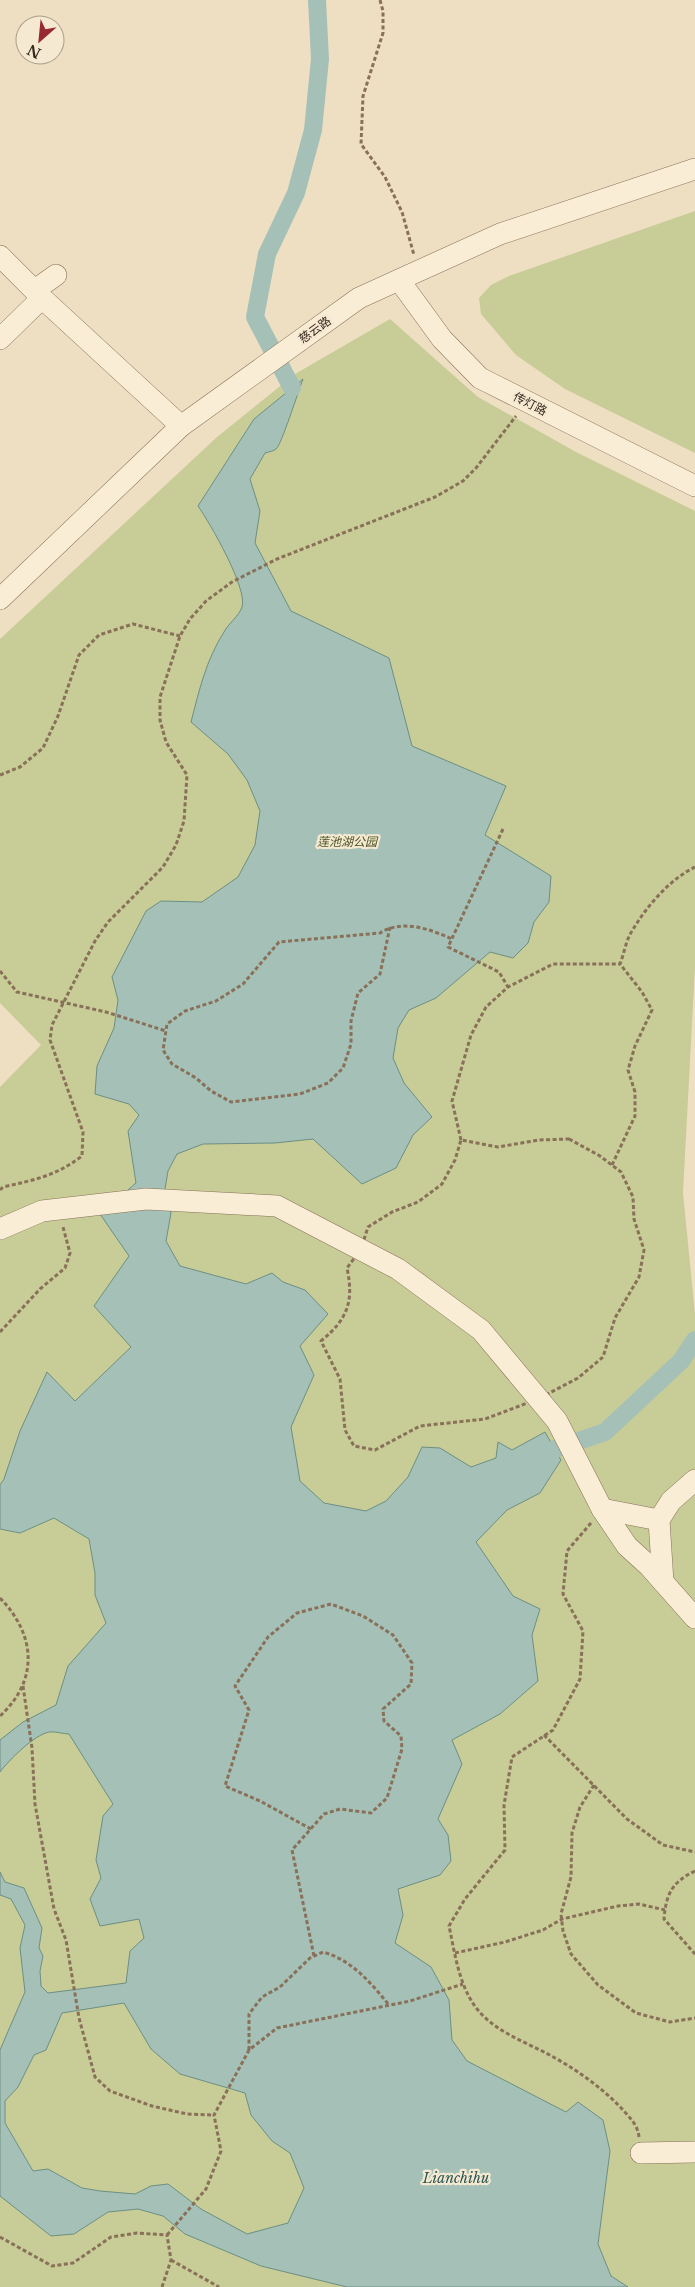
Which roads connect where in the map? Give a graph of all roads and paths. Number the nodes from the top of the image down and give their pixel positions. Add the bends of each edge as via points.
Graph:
1 (380, 0) edge
2 (695, 169) edge
3 (0, 256) edge
4 (418, 271) junction
5 (56, 275) dead end
6 (399, 280) junction
7 (38, 294) junction
8 (0, 339) edge
9 (527, 402) junction
10 (181, 426) junction
11 (695, 486) edge
12 (0, 599) edge
13 (180, 636) junction
14 (0, 775) edge
15 (503, 829) dead end
16 (695, 867) edge
17 (390, 927) junction
18 (452, 939) junction
19 (620, 964) junction
20 (0, 971) edge
21 (508, 987) junction
22 (65, 1002) junction
23 (166, 1031) junction
24 (461, 1140) junction
25 (612, 1165) junction
26 (0, 1190) edge
27 (58, 1210) junction
28 (0, 1229) edge
29 (360, 1249) junction
30 (0, 1332) edge
31 (538, 1399) junction
32 (695, 1480) edge
33 (602, 1509) junction
34 (659, 1520) junction
35 (663, 1582) junction
36 (0, 1598) edge
37 (695, 1618) edge
38 (23, 1686) junction
39 (0, 1716) edge
40 (544, 1736) junction
41 (594, 1785) junction
42 (311, 1829) junction
43 (695, 1852) edge
44 (695, 1871) edge
45 (665, 1910) junction
46 (562, 1919) junction
47 (455, 1953) junction
48 (695, 1954) edge
49 (314, 1956) junction
50 (463, 1984) junction
51 (390, 2006) junction
52 (695, 2018) edge
53 (249, 2050) junction
54 (214, 2115) junction
55 (695, 2152) edge
56 (641, 2153) joint
57 (167, 2235) junction
58 (0, 2237) edge
59 (171, 2260) junction
60 (162, 2287) edge
61 (219, 2287) edge

1 - 4 path via 384,11 384,33 362,96 361,144 385,177 402,212
2 - 4 street, 慈云路 via 500,234
3 - 7 street
4 - 6 street, 慈云路
5 - 7 street
6 - 9 street, 传灯路 via 442,339 480,378
6 - 10 street, 慈云路 via 360,298
7 - 8 street
7 - 10 street
9 - 11 street, 传灯路
9 - 13 path via 463,481 435,497 277,559 232,582 206,601
10 - 12 street, 慈云路
13 - 14 path via 133,624 100,635 79,655 58,716 42,748 20,767
13 - 22 path via 160,697 160,720 166,742 188,775 184,821 176,845 163,866 99,934
15 - 18 path
16 - 19 path via 656,898 631,932
17 - 18 path via 426,927
17 - 23 path via 380,934 279,942 243,984 216,1001 185,1011 168,1024
17 - 23 path via 380,974 358,993 351,1021 351,1044 343,1068 328,1083 300,1094 231,1102 172,1064 163,1050
18 - 21 path via 448,947 499,972
19 - 21 path via 553,964
19 - 25 path via 652,1010 628,1070 635,1092 636,1116
20 - 22 path via 17,992
21 - 24 path via 486,1007 471,1035 452,1101
22 - 23 path
22 - 26 path via 52,1025 50,1040 83,1132 82,1156 65,1169
24 - 25 path via 498,1147 539,1140 568,1140
24 - 29 path via 442,1184 418,1202 392,1212 368,1227
25 - 31 path via 621,1172 633,1197 634,1219 644,1250 639,1277 614,1318 603,1357 578,1378
27 - 28 street via 42,1211
27 - 29 street via 146,1199 277,1206
27 - 30 path via 70,1253 65,1268 40,1289
29 - 31 street via 398,1269 481,1330
29 - 31 path via 348,1268 352,1290 348,1307 336,1328 322,1341 340,1379 345,1430 354,1446 375,1450 420,1426 485,1419
31 - 33 street via 557,1421
32 - 34 street via 671,1501
33 - 34 street
33 - 35 street via 627,1546
33 - 40 path via 567,1551 563,1594 583,1631 580,1679 553,1730
34 - 35 street
35 - 37 street
36 - 38 path via 21,1627 30,1654
38 - 39 path
38 - 54 path via 32,1748 35,1804 52,1901 66,1940 79,2018 95,2077 110,2091 152,2106 187,2114
40 - 41 path
40 - 47 path via 512,1757 504,1806 505,1850 465,1899 450,1926
41 - 43 path via 627,1819 663,1845
41 - 46 path via 580,1807 572,1833 571,1877
42 - 42 path via 324,1814 340,1809 371,1814 387,1798 402,1749 401,1736 384,1721 383,1709 411,1684 412,1663 392,1635 363,1616 331,1604 297,1614 268,1637 235,1686 249,1710 225,1786
42 - 49 path via 292,1850
44 - 45 path via 679,1878 666,1900
45 - 46 path via 639,1904
45 - 48 path via 664,1919
46 - 47 path via 542,1930 505,1942
46 - 52 path via 572,1954 598,1985 636,2013 670,2022
47 - 50 path
49 - 51 path via 323,1952 350,1964
49 - 53 path via 280,1987 262,1996 249,2014
50 - 51 path
50 - 56 path via 476,2008 489,2022 566,2065 608,2094 638,2128
51 - 53 path via 277,2028
53 - 54 path
54 - 57 path via 221,2151 206,2189
55 - 56 street
57 - 58 path via 138,2233 111,2237 73,2263 52,2266
57 - 59 path
59 - 60 path
59 - 61 path

